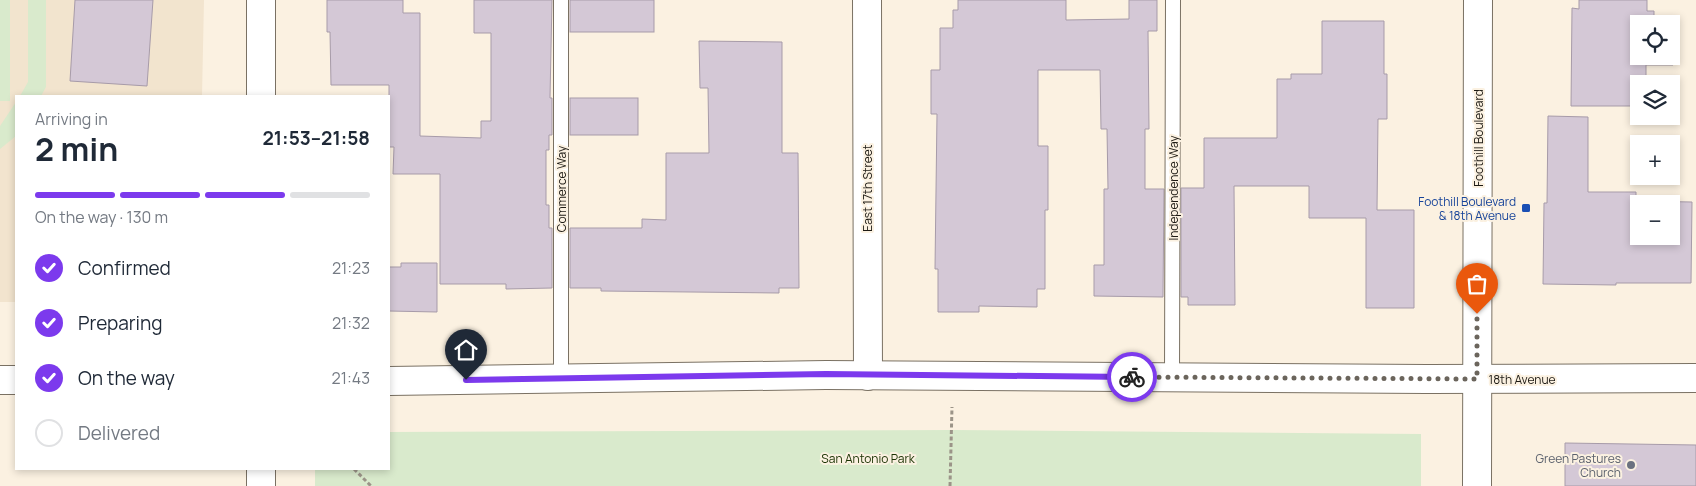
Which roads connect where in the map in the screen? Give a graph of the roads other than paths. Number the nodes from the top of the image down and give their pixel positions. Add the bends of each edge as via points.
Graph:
1 (261, 0) edge
2 (561, 0) edge
3 (867, 0) edge
4 (1173, 0) edge
5 (1478, 0) edge
6 (261, 95) edge
7 (868, 376) junction
8 (1172, 377) junction
9 (561, 378) junction
10 (1696, 378) edge
11 (1477, 379) junction
12 (0, 380) edge
13 (15, 380) edge
14 (390, 381) edge
15 (261, 470) edge
16 (261, 486) edge
17 (1477, 486) edge

1 - 6 street
2 - 9 lane, Commerce Way
3 - 7 street, East 17th Street
4 - 8 lane, Independence Way
5 - 11 street, Foothill Boulevard
7 - 8 street, 18th Avenue
7 - 9 street, 18th Avenue
8 - 11 street, 18th Avenue
9 - 14 street, 18th Avenue
10 - 11 street, 18th Avenue
11 - 17 street, Foothill Boulevard
12 - 13 street
15 - 16 street

